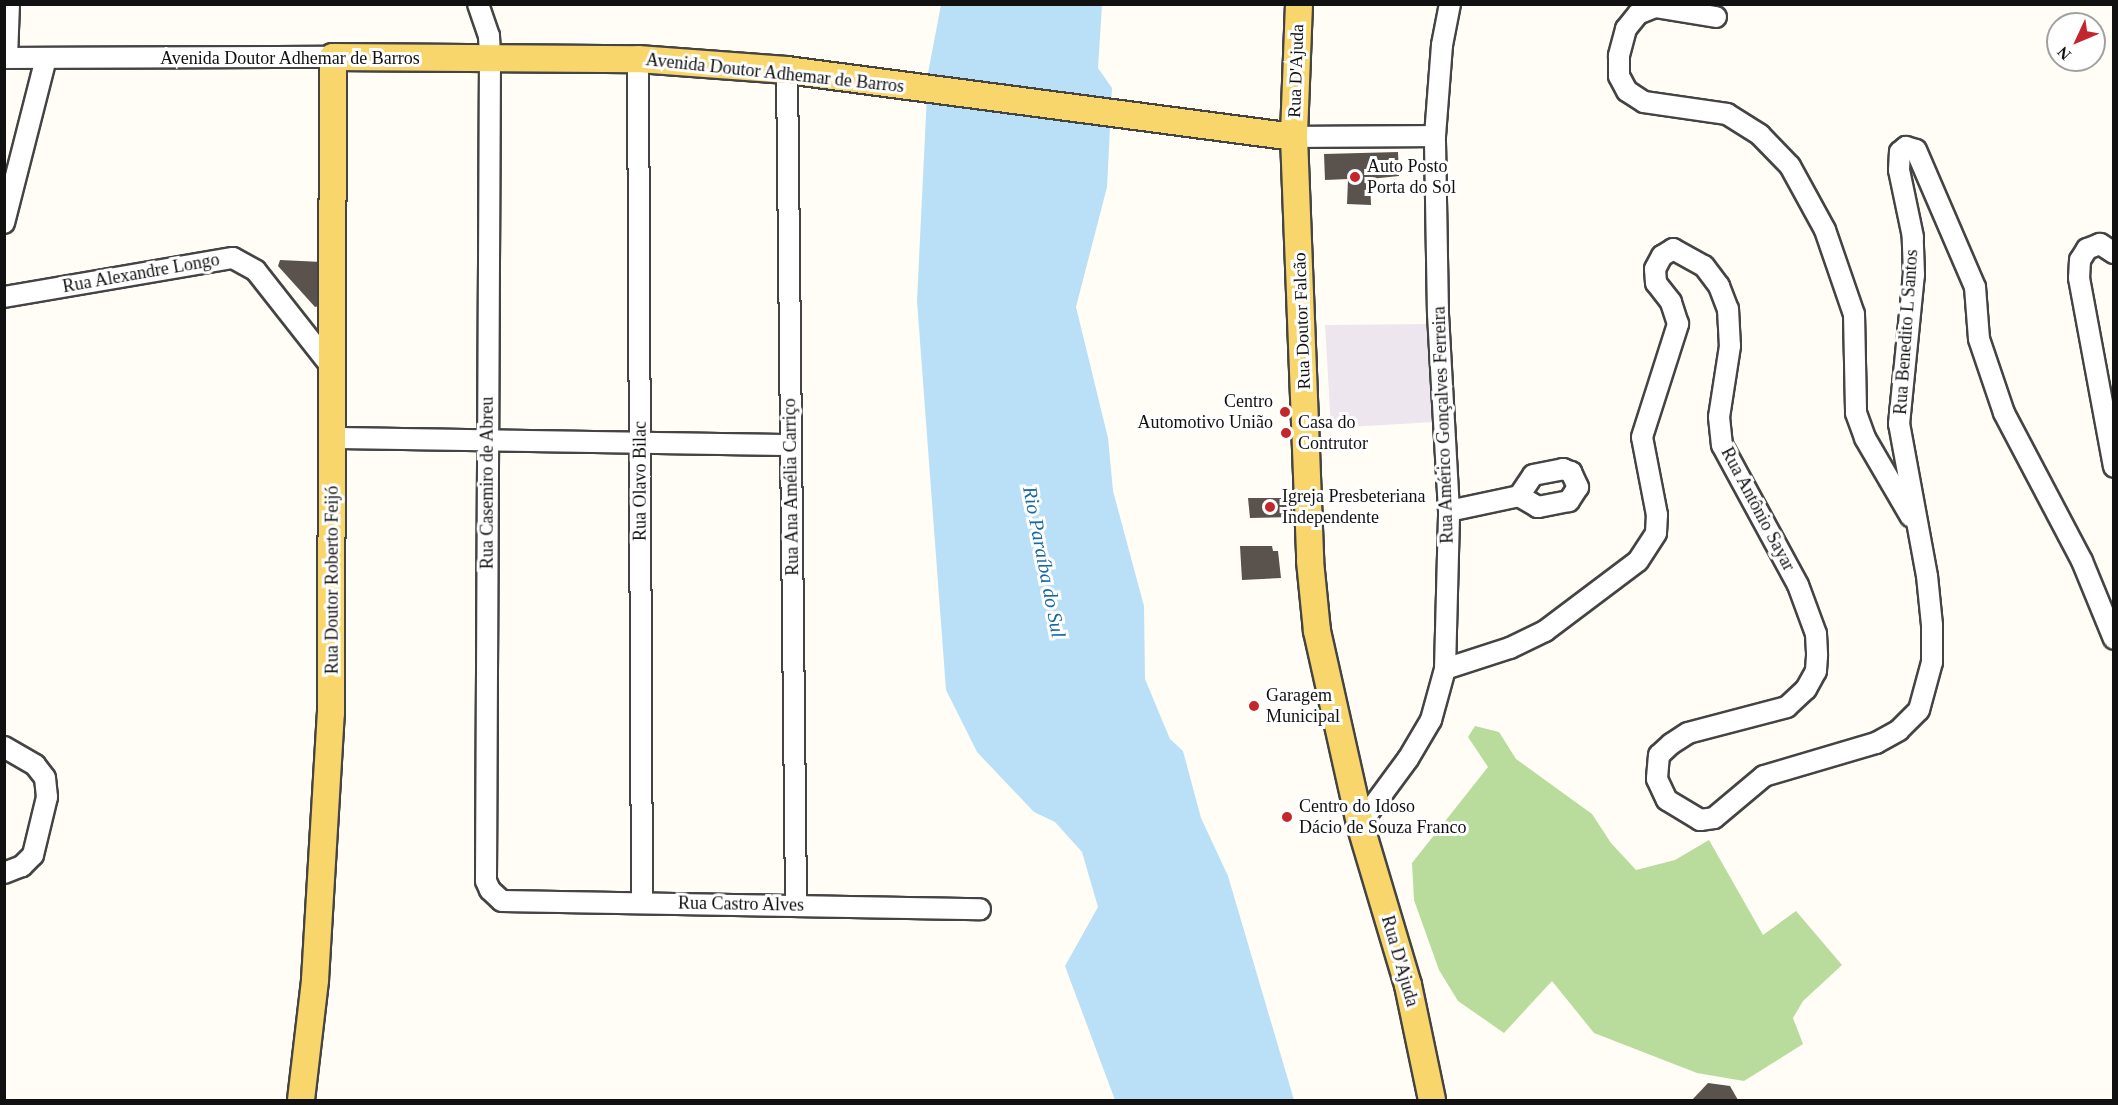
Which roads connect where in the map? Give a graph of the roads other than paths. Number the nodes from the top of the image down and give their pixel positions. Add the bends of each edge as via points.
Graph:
1 (9, 4) edge
2 (478, 4) edge
3 (1299, 4) edge
4 (1450, 4) edge
5 (1716, 17) dead end
6 (333, 57) junction
7 (6, 58) edge
8 (46, 58) junction
9 (490, 58) junction
10 (638, 59) junction
11 (787, 70) junction
12 (1294, 136) junction
13 (1435, 136) junction
14 (4, 223) edge
15 (2114, 253) edge
16 (4, 297) edge
17 (334, 370) junction
18 (333, 438) junction
19 (487, 441) junction
20 (640, 445) junction
21 (790, 445) junction
22 (2114, 467) edge
23 (1519, 496) dead end
24 (1449, 510) junction
25 (1918, 530) junction
26 (2114, 639) edge
27 (1445, 669) junction
28 (4, 747) edge
29 (1714, 818) joint
30 (1360, 824) junction
31 (4, 873) edge
32 (502, 901) joint
33 (642, 903) junction
34 (796, 904) junction
35 (980, 909) dead end
36 (301, 1101) edge
37 (1432, 1101) edge

1 - 7 street
2 - 9 street via 489,36
3 - 12 main road, Rua D'Ajuda
4 - 13 street, Rua Américo Gonçalves Ferreira via 1442,45
5 - 25 street, Rua Benedito L Santos via 1655,7 1638,14 1626,29 1619,76 1627,91 1644,102 1727,114 1760,135 1791,166 1825,230 1854,314 1856,413 1865,438
6 - 8 street, Avenida Doutor Adhemar de Barros
6 - 9 main road, Avenida Doutor Adhemar de Barros
6 - 17 main road, Rua Doutor Roberto Feijó
7 - 8 street, Avenida Doutor Adhemar de Barros
8 - 14 street
9 - 10 main road, Avenida Doutor Adhemar de Barros
9 - 19 street, Rua Casemiro de Abreu
10 - 11 main road, Avenida Doutor Adhemar de Barros
10 - 20 street, Rua Olavo Bilac
11 - 12 main road, Avenida Doutor Adhemar de Barros
11 - 21 street, Rua Ana Amélia Carriço
12 - 13 street, Avenida Doutor Adhemar de Barros
12 - 30 main road, Rua Doutor Falcão via 1310,561 1326,681
13 - 24 street, Rua Américo Gonçalves Ferreira via 1438,314
15 - 22 street via 2100,244 2087,249 2080,260 2079,278
16 - 17 street, Rua Alexandre Longo via 233,258 256,271
17 - 18 main road, Rua Doutor Roberto Feijó
18 - 19 street
18 - 36 main road, Rua Doutor Roberto Feijó via 331,713 325,850
19 - 20 street
19 - 32 street, Rua Casemiro de Abreu via 486,881 495,898
20 - 21 street
20 - 33 street, Rua Olavo Bilac
21 - 34 street, Rua Ana Amélia Carriço
23 - 24 street
24 - 27 street, Rua Américo Gonçalves Ferreira
25 - 26 street, Rua Benedito L Santos via 1899,424 1914,275 1913,237 1899,170 1900,152 1906,147 1916,150 1975,287 1979,339 2004,413 2082,561
25 - 29 street, Rua Benedito L Santos via 1932,625 1932,662 1919,710 1899,730 1876,742 1764,776
27 - 29 street, Rua Antônio Sayar via 1510,648 1545,631 1638,561 1656,533 1657,515 1642,437 1678,324 1671,302 1656,283 1655,269 1662,256 1673,249 1687,253 1704,266 1719,286 1728,309 1730,346 1719,417 1722,445 1798,585 1816,634 1816,671 1806,689 1787,707 1688,734 1659,755 1657,779 1667,800 1700,819
27 - 30 street, Rua Américo Gonçalves Ferreira via 1431,720
28 - 31 street via 35,765 45,778 47,797 33,855 22,866
30 - 37 main road, Rua D'Ajuda via 1408,985
32 - 33 street, Rua Castro Alves
33 - 34 street, Rua Castro Alves
34 - 35 street, Rua Castro Alves

